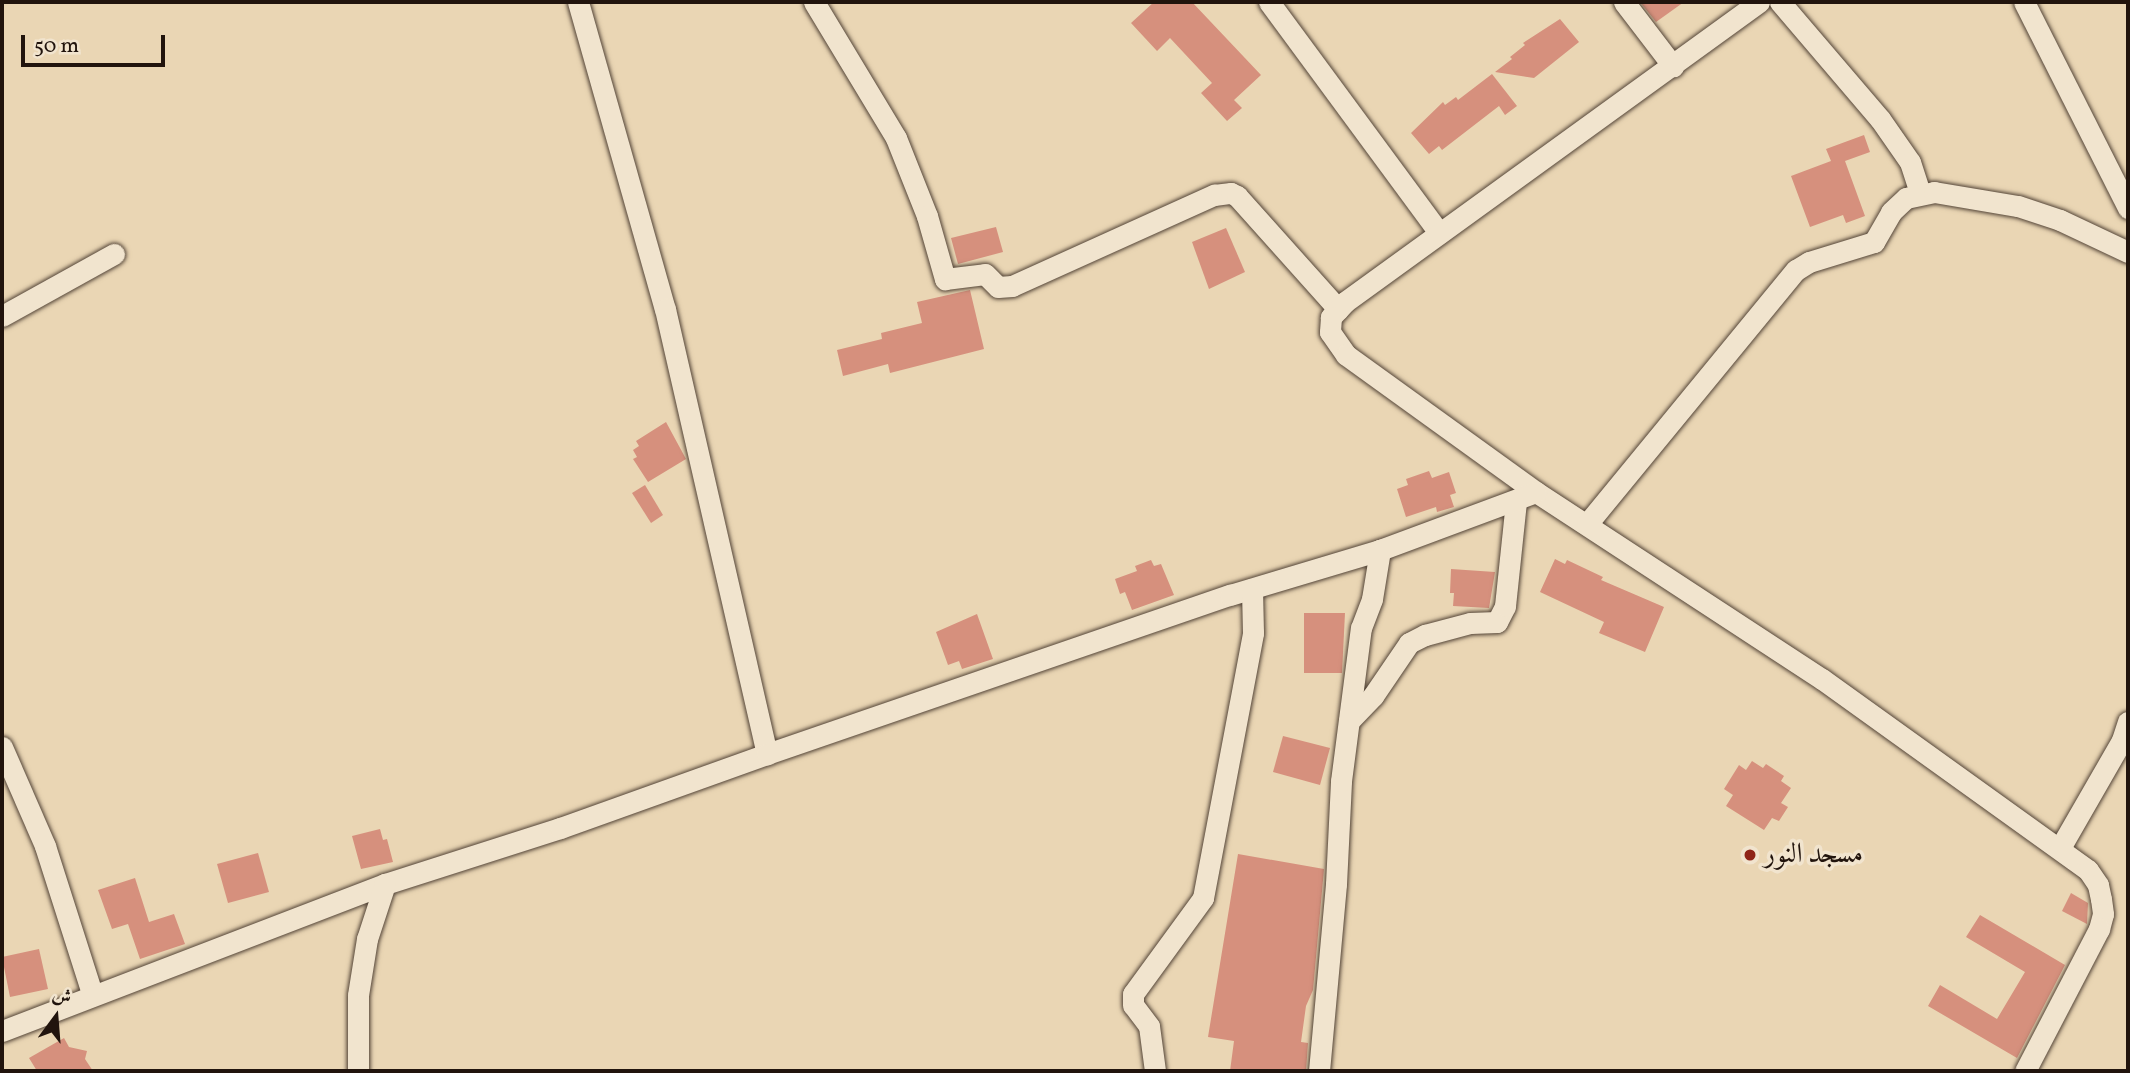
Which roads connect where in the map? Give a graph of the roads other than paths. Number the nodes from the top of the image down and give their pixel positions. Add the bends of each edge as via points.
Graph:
1 (578, 2) edge
2 (814, 2) edge
3 (1269, 2) edge
4 (1625, 2) edge
5 (1759, 2) edge
6 (1780, 2) edge
7 (2024, 2) edge
8 (1673, 66) junction
9 (1920, 193) junction
10 (2128, 208) edge
11 (1439, 233) junction
12 (2128, 252) edge
13 (114, 254) dead end
14 (1338, 309) junction
15 (2, 316) edge
16 (1536, 492) junction
17 (1516, 502) junction
18 (1587, 524) junction
19 (1380, 550) junction
20 (1252, 589) junction
21 (1349, 720) junction
22 (2128, 722) edge
23 (2, 747) edge
24 (766, 754) junction
25 (2060, 848) junction
26 (385, 884) junction
27 (93, 996) junction
28 (2, 1031) edge
29 (358, 1071) edge
30 (1155, 1071) edge
31 (1319, 1071) edge
32 (2025, 1071) edge

1 - 24 street via 665,309
2 - 14 street via 896,138 927,216 945,279 985,274 998,287 1012,286 1214,195 1231,193
3 - 11 street
4 - 8 street
5 - 8 street
6 - 9 street via 1880,119 1910,162
7 - 10 street
8 - 11 street
9 - 12 street via 1971,197 2039,211
9 - 18 street via 1897,205 1874,242 1796,270
11 - 14 street
13 - 15 street
14 - 16 street via 1331,317 1329,332 1346,355
16 - 17 street
16 - 18 street
17 - 19 street
17 - 21 street via 1505,606 1497,622 1470,623 1409,643 1373,695
18 - 25 street via 1822,679
19 - 20 street
19 - 21 street via 1372,599 1361,628
20 - 24 street
20 - 30 street via 1253,633 1203,898 1133,994 1133,1005 1149,1026
21 - 31 street
22 - 25 street
23 - 27 street via 45,846
24 - 26 street via 560,828
25 - 32 street via 2088,870 2098,885 2103,914
26 - 27 street
26 - 29 street via 367,939 358,995
27 - 28 street

